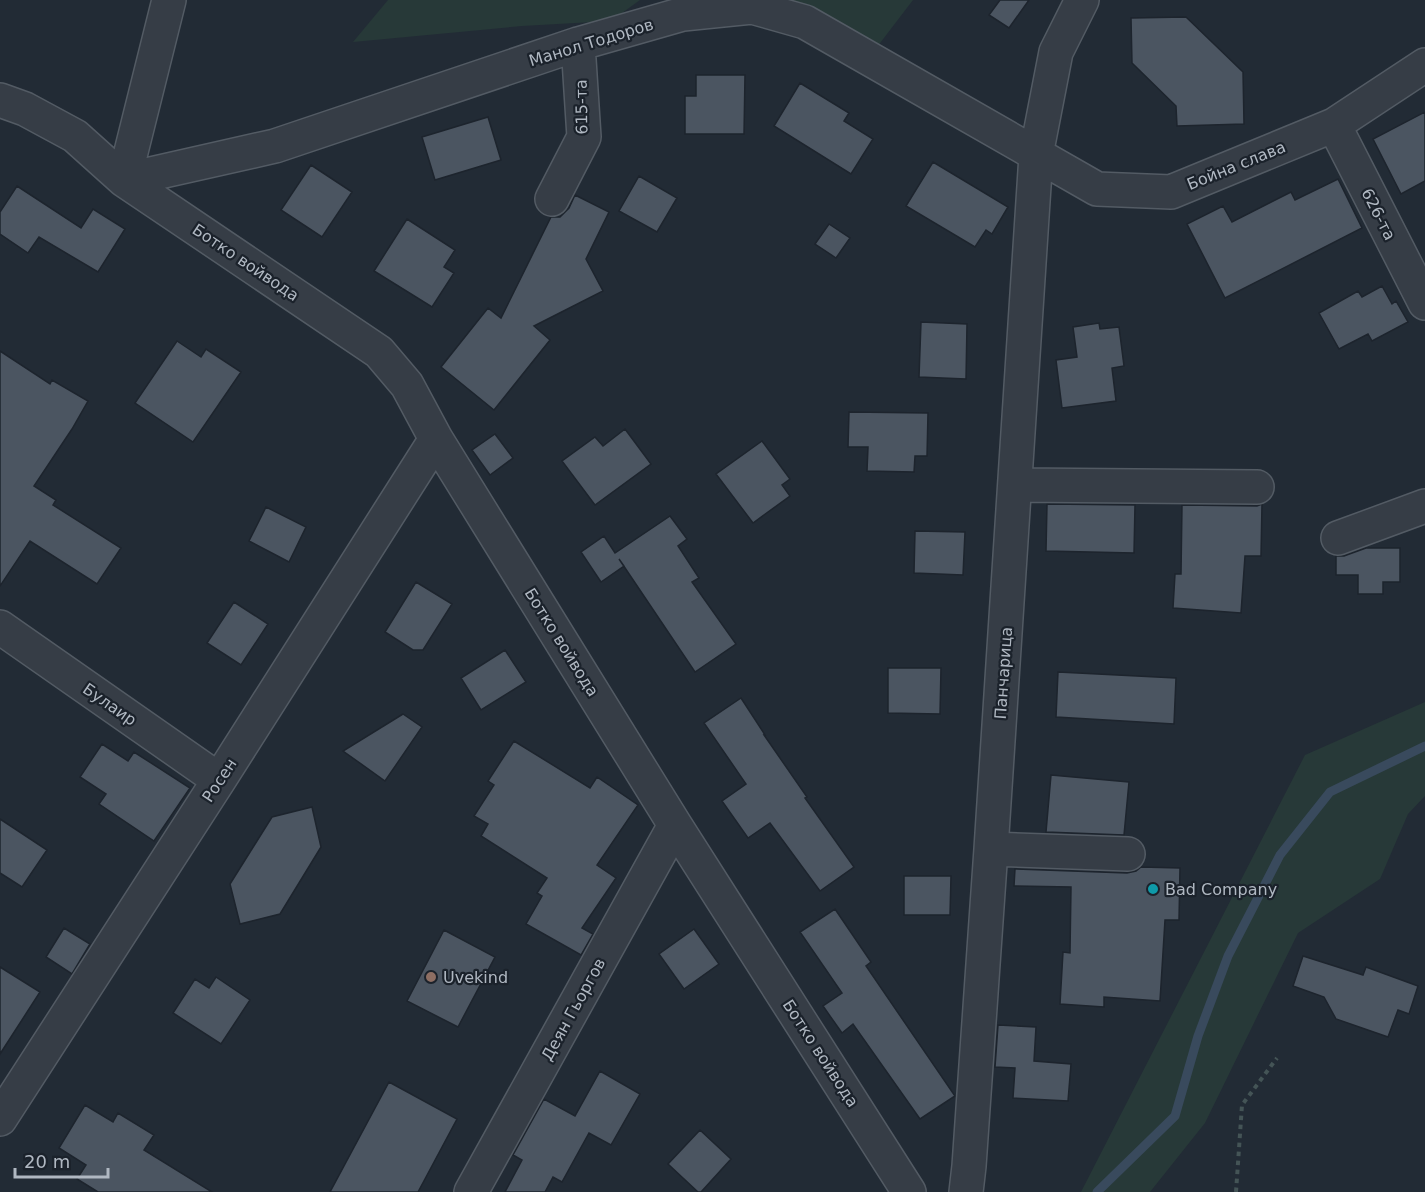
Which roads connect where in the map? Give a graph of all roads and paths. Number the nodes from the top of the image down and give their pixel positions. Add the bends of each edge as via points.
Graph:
1 (169, 0) edge
2 (1082, 0) edge
3 (578, 44) junction
4 (1425, 64) edge
5 (0, 100) edge
6 (1334, 125) junction
7 (1036, 154) junction
8 (124, 180) junction
9 (552, 199) dead end
10 (1425, 303) edge
11 (436, 439) junction
12 (1015, 485) junction
13 (1257, 487) dead end
14 (1425, 506) edge
15 (1338, 538) dead end
16 (0, 627) edge
17 (219, 780) junction
18 (675, 825) junction
19 (992, 849) junction
20 (1128, 854) dead end
21 (1277, 1058) dead end
22 (0, 1119) edge
23 (471, 1192) edge
24 (909, 1192) edge
25 (966, 1192) edge
26 (1236, 1192) edge

1 - 8 street
2 - 7 street, Панчарица via 1056,52
3 - 7 street, Манол Тодоров via 683,14 752,7 805,22
3 - 8 street, Манол Тодоров via 276,146
3 - 9 street, 615-та via 584,137
4 - 6 street, Бойна слава
5 - 8 street, Ботко войвода via 75,136
6 - 7 street, Бойна слава via 1171,192 1097,189
6 - 10 street, 626-та
7 - 12 street, Панчарица
8 - 11 street, Ботко войвода via 379,352 407,385
11 - 17 street, Росен
11 - 18 street, Ботко войвода
12 - 13 street
12 - 19 street, Панчарица
14 - 15 street
16 - 17 street, Булаир
17 - 22 street, Росен
18 - 23 street, Деян Гьоргов
18 - 24 street, Ботко войвода
19 - 20 street
19 - 25 street, Панчарица
21 - 26 path via 1242,1105

